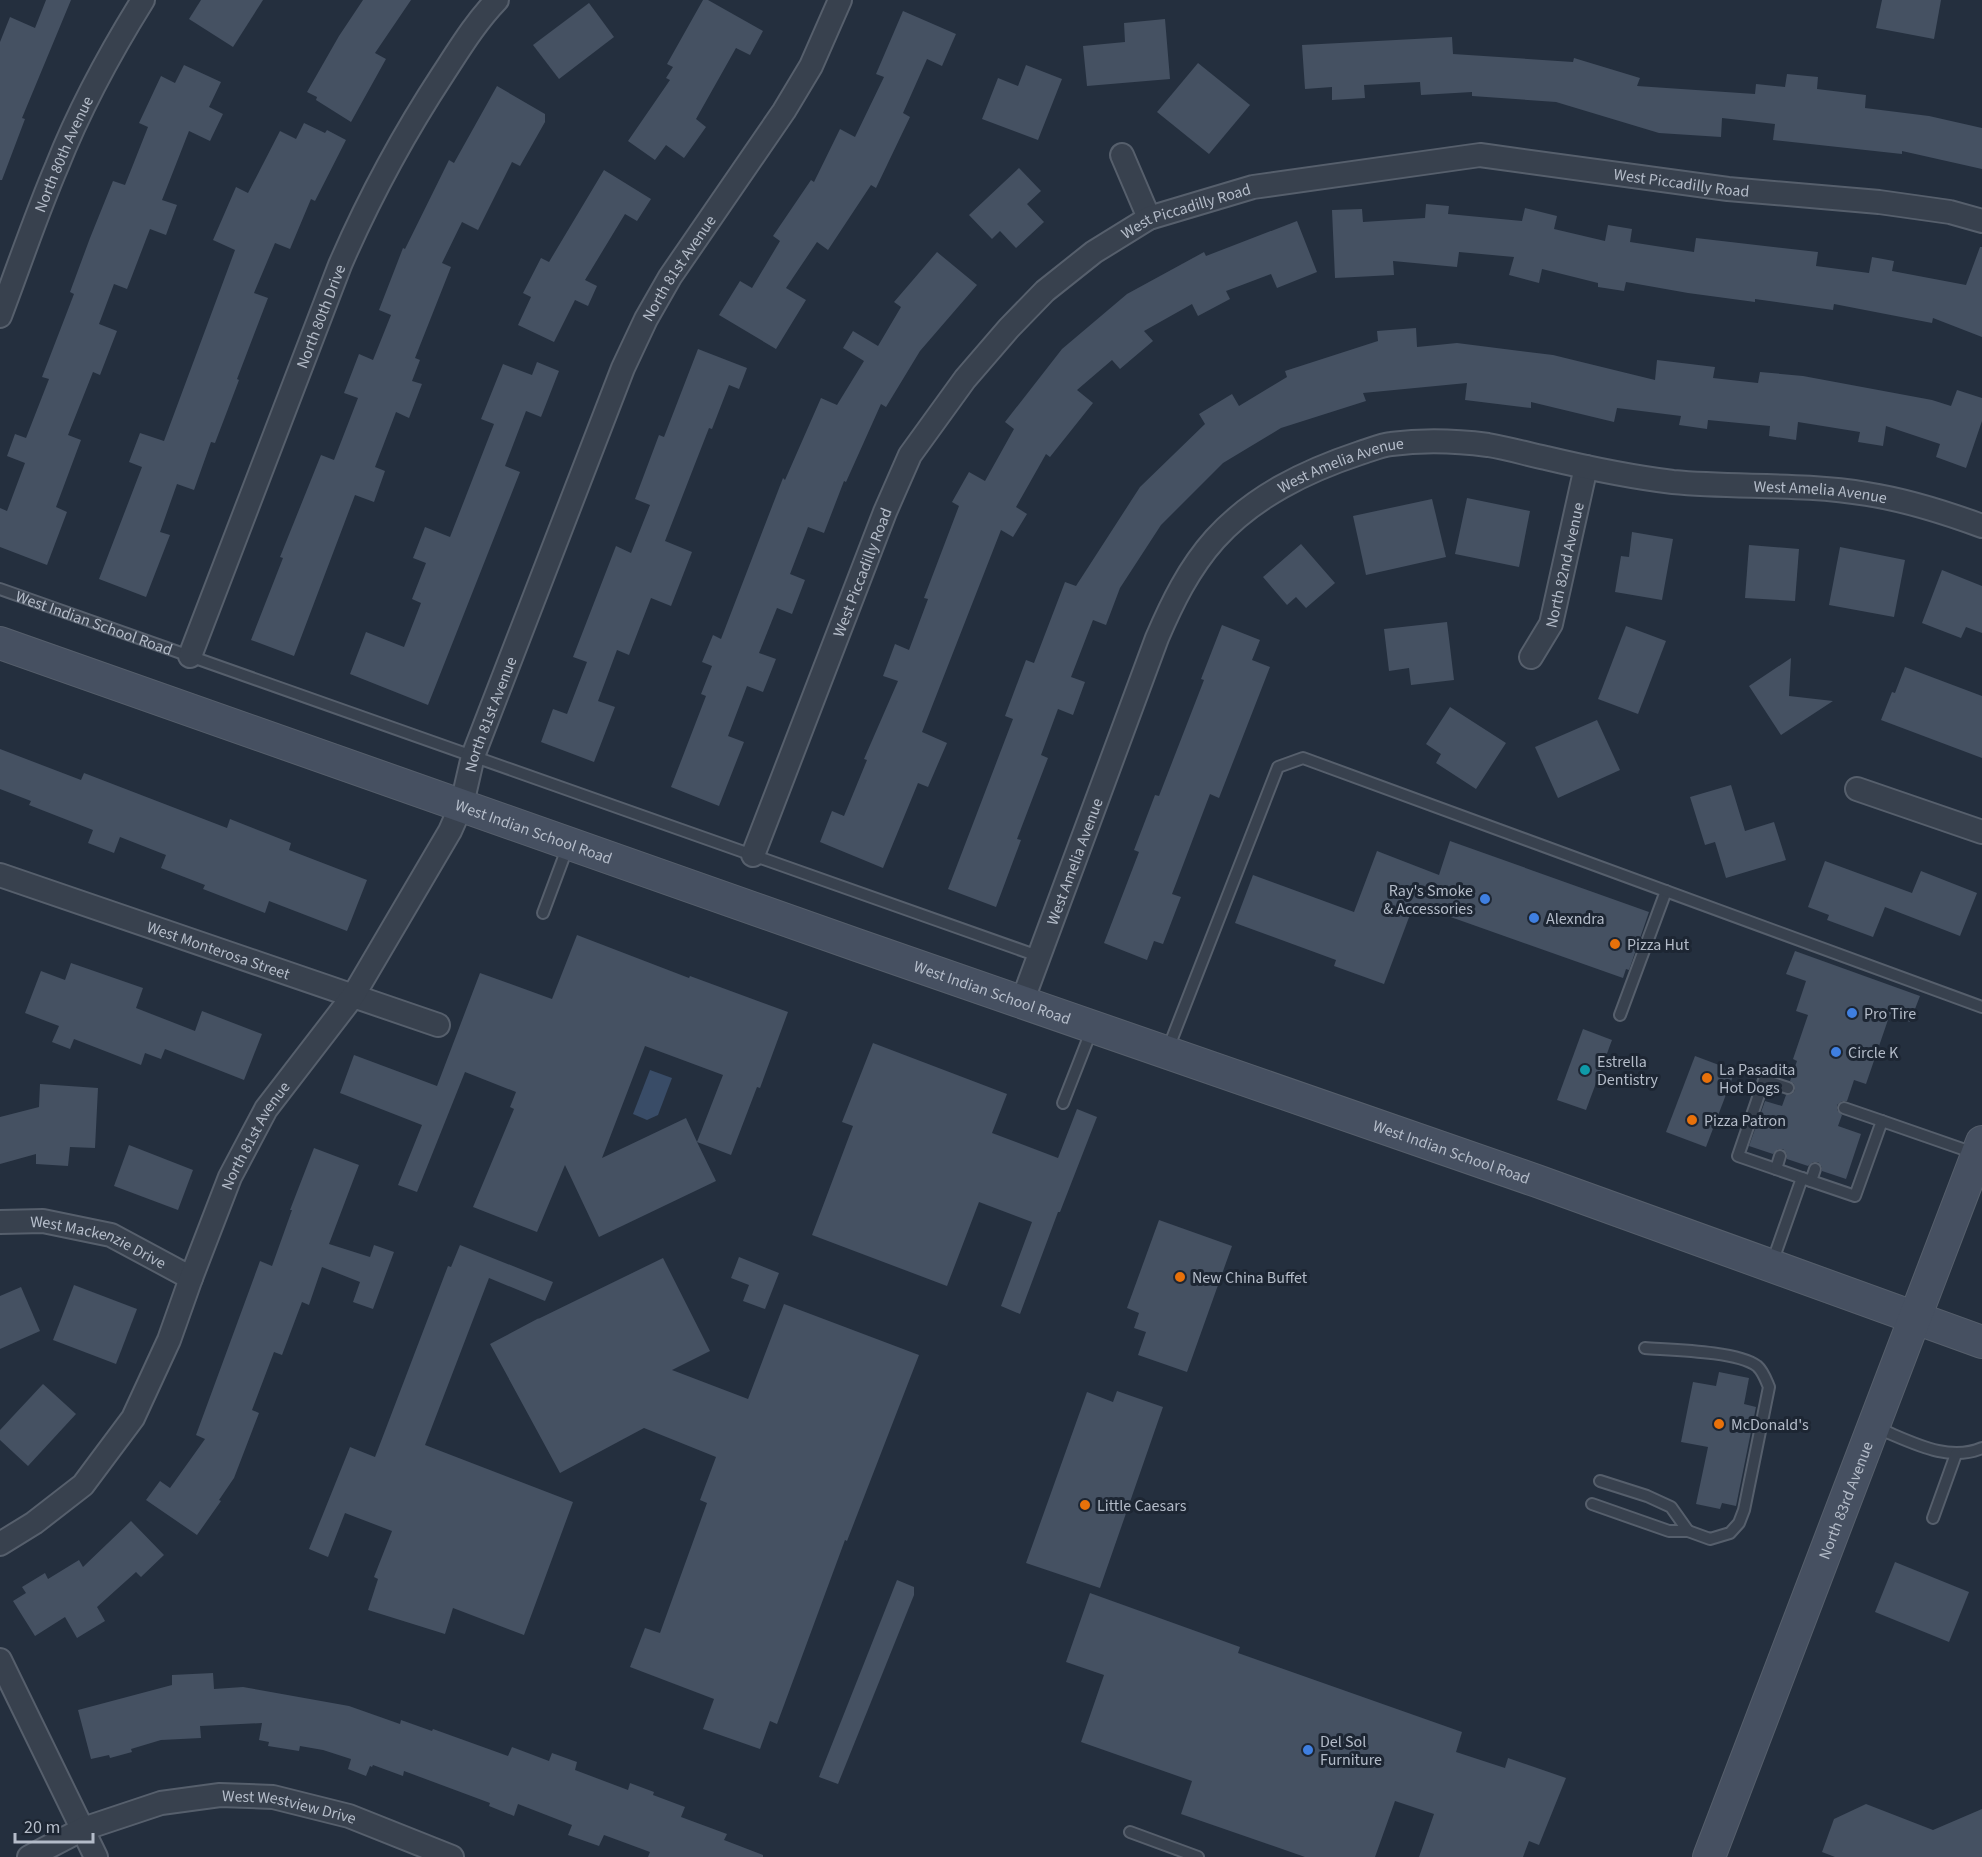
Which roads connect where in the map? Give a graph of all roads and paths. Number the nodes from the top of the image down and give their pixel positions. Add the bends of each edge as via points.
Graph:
1 (143, 0) edge
2 (497, 0) edge
3 (840, 0) edge
4 (1122, 155) dead end
5 (1149, 218) junction
6 (1982, 221) edge
7 (0, 316) edge
8 (1586, 467) junction
9 (1982, 526) edge
10 (0, 589) edge
11 (0, 643) edge
12 (190, 656) junction
13 (1531, 657) dead end
14 (473, 756) junction
15 (1857, 789) dead end
16 (462, 804) junction
17 (1982, 832) edge
18 (570, 842) junction
19 (753, 855) junction
20 (0, 875) edge
21 (1666, 891) junction
22 (543, 913) dead end
23 (1038, 956) junction
24 (353, 996) junction
25 (1022, 1002) junction
26 (1982, 1007) edge
27 (1620, 1015) dead end
28 (438, 1025) dead end
29 (1094, 1026) junction
30 (1167, 1052) junction
31 (1788, 1088) dead end
32 (1063, 1103) dead end
33 (1845, 1108) dead end
34 (1882, 1121) junction
35 (1979, 1148) edge
36 (1779, 1156) dead end
37 (1776, 1169) junction
38 (1815, 1169) dead end
39 (1807, 1180) junction
40 (0, 1222) edge
41 (1771, 1265) junction
42 (191, 1278) junction
43 (1915, 1318) junction
44 (1982, 1342) edge
45 (1645, 1348) dead end
46 (1873, 1427) junction
47 (1982, 1448) edge
48 (1956, 1454) junction
49 (1600, 1481) dead end
50 (1592, 1504) dead end
51 (1933, 1518) dead end
52 (1688, 1531) junction
53 (0, 1545) edge
54 (0, 1660) edge
55 (83, 1829) junction
56 (1130, 1832) dead end
57 (29, 1857) edge
58 (96, 1857) edge
59 (452, 1857) edge
60 (1198, 1857) edge
61 (1709, 1857) edge

1 - 7 street, North 80th Avenue via 120,37 57,165
2 - 12 street, North 80th Drive via 478,21 419,110 358,223
3 - 14 street, North 81st Avenue via 811,66 784,111 670,277 646,319 623,368
4 - 5 street
5 - 6 street, West Piccadilly Road via 1253,186 1480,155 1728,189 1879,202 1950,212
5 - 19 street, West Piccadilly Road via 1094,252 1045,291 965,379 910,455
8 - 9 street, West Amelia Avenue via 1671,481 1866,494 1943,511
8 - 13 street, North 82nd Avenue via 1551,624
8 - 23 street, West Amelia Avenue via 1488,445 1389,444 1299,477 1239,515 1208,548 1171,605
10 - 12 lane, West Indian School Road
11 - 16 main road, West Indian School Road
12 - 14 lane, West Indian School Road
14 - 16 street, North 81st Avenue
14 - 19 lane, West Indian School Road
15 - 17 street
16 - 18 main road, West Indian School Road
16 - 24 street, North 81st Avenue
18 - 22 lane
18 - 25 main road, West Indian School Road
19 - 23 lane, West Indian School Road
20 - 24 street, West Monterosa Street
21 - 26 lane
21 - 27 lane
21 - 30 lane via 1303,758 1278,767
23 - 25 street, West Amelia Avenue
24 - 28 street, West Monterosa Street
24 - 42 street, North 81st Avenue via 266,1109 231,1177
25 - 29 main road, West Indian School Road
29 - 30 main road, West Indian School Road
29 - 32 lane
30 - 41 main road, West Indian School Road
31 - 37 lane via 1764,1080 1738,1156
33 - 34 lane
34 - 35 lane
34 - 39 lane via 1855,1196
35 - 43 main road, North 83rd Avenue
36 - 37 lane
37 - 39 lane
38 - 39 lane
39 - 41 lane
40 - 42 street, West Mackenzie Drive via 43,1221 111,1235
41 - 43 main road, West Indian School Road
42 - 53 street, North 81st Avenue via 169,1340 133,1418 83,1485
43 - 44 main road, West Indian School Road
43 - 46 main road, North 83rd Avenue
45 - 52 lane via 1746,1361 1758,1366 1769,1387 1739,1523 1730,1533 1710,1539
46 - 48 lane via 1940,1452
46 - 61 main road, North 83rd Avenue
47 - 48 lane
48 - 51 lane
49 - 52 lane via 1671,1508
50 - 52 lane via 1669,1531
54 - 55 street
55 - 57 street, West Westview Drive
55 - 58 street
55 - 59 street, West Westview Drive via 161,1803 219,1795 273,1797 349,1816
56 - 60 lane

